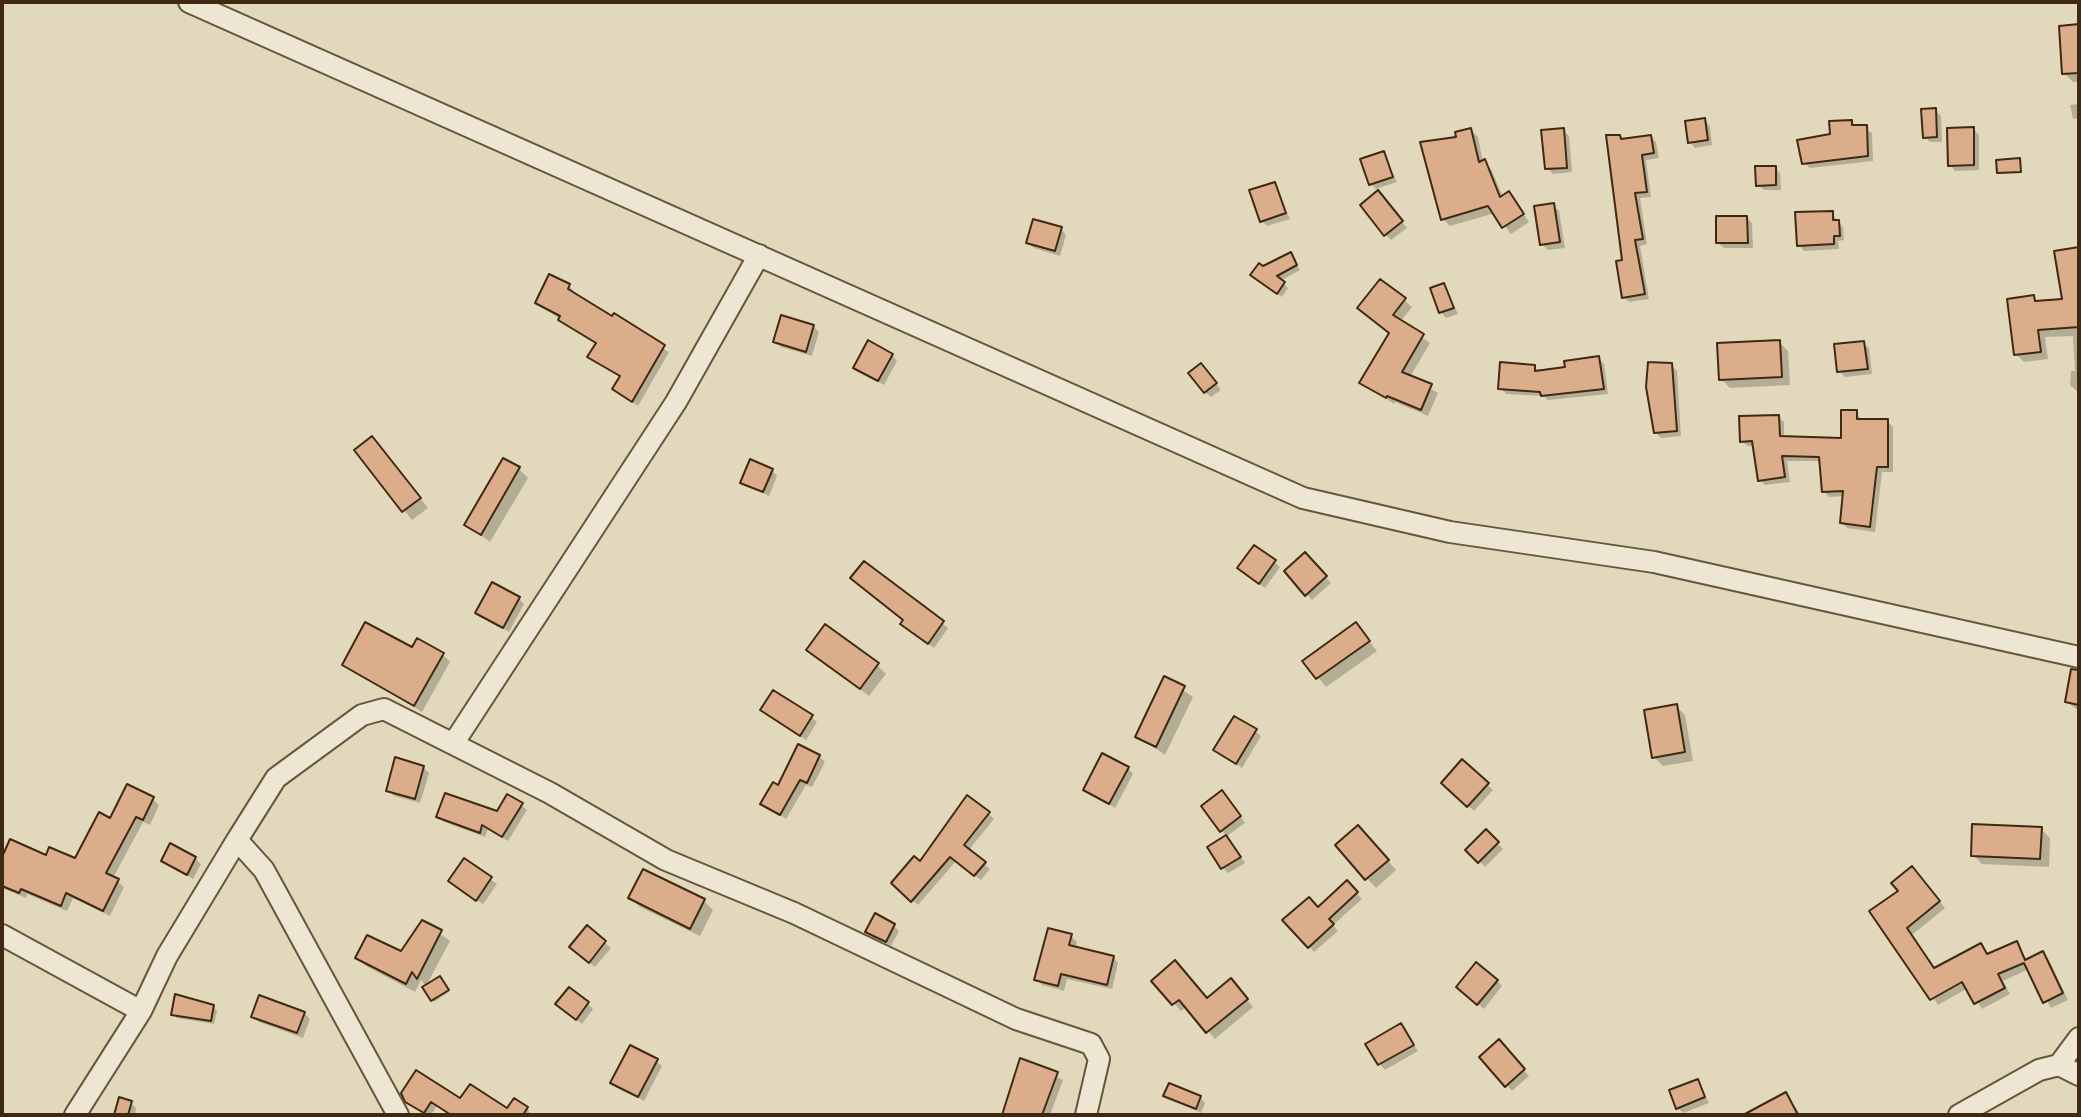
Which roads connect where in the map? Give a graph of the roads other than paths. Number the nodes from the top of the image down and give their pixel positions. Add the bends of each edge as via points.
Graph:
1 (189, 2) edge
2 (759, 255) junction
3 (2079, 657) edge
4 (453, 744) junction
5 (237, 840) junction
6 (2, 935) edge
7 (141, 1011) junction
8 (2079, 1038) edge
9 (2059, 1065) junction
10 (2079, 1075) edge
11 (75, 1115) edge
12 (398, 1115) edge
13 (1086, 1115) edge
14 (1959, 1115) edge

1 - 2 street
2 - 3 street via 1303,498 1450,532 1654,562
2 - 4 street via 676,402
4 - 5 street via 384,709 362,715 276,778
4 - 13 street via 666,860 794,913 1016,1019 1091,1044 1099,1059
5 - 7 street via 167,956
5 - 12 street via 264,870
6 - 7 street
7 - 11 street
8 - 9 street
9 - 10 street
9 - 14 street via 2039,1070

